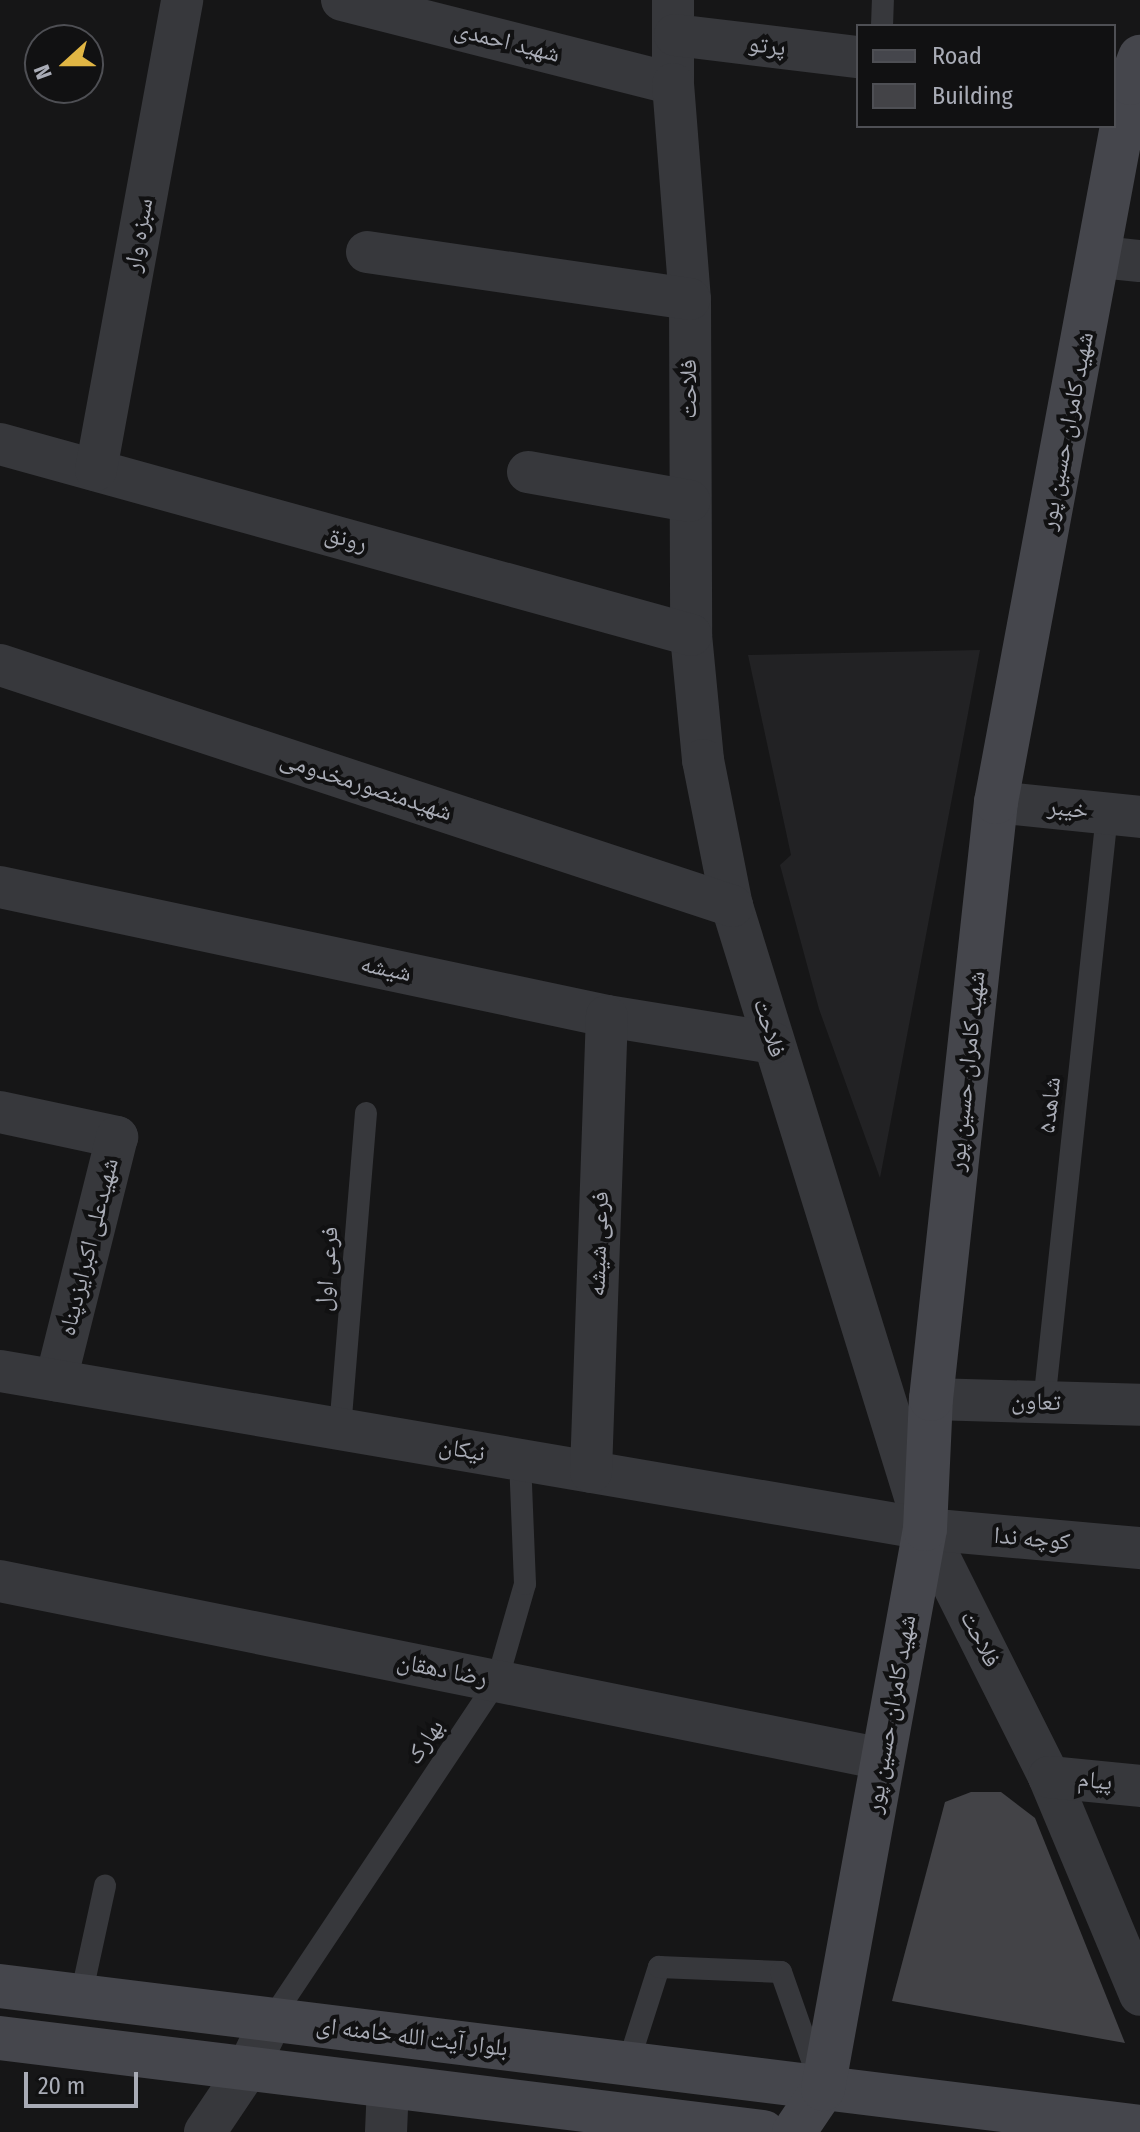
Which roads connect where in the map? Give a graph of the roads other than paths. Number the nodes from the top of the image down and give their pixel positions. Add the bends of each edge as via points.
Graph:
1 (182, 0) edge
2 (342, 0) edge
3 (883, 0) edge
4 (674, 18) edge
5 (882, 24) edge
6 (856, 57) edge
7 (1128, 74) edge
8 (673, 84) junction
9 (367, 252) dead end
10 (1120, 259) edge
11 (690, 299) junction
12 (0, 444) edge
13 (96, 470) junction
14 (528, 472) dead end
15 (689, 501) junction
16 (691, 635) junction
17 (0, 665) edge
18 (996, 802) junction
19 (1124, 815) edge
20 (0, 887) edge
21 (732, 906) junction
22 (607, 1016) junction
23 (773, 1043) junction
24 (0, 1112) edge
25 (366, 1113) dead end
26 (0, 1371) edge
27 (56, 1380) junction
28 (931, 1399) junction
29 (1044, 1403) junction
30 (1140, 1405) edge
31 (340, 1429) junction
32 (520, 1460) junction
33 (591, 1472) junction
34 (925, 1529) junction
35 (1140, 1548) edge
36 (0, 1581) edge
37 (497, 1681) junction
38 (883, 1759) junction
39 (1049, 1777) junction
40 (1140, 1786) edge
41 (105, 1886) dead end
42 (0, 1986) edge
43 (1140, 1995) edge
44 (81, 1996) junction
45 (271, 2020) junction
46 (0, 2038) edge
47 (628, 2064) junction
48 (248, 2068) junction
49 (388, 2086) junction
50 (823, 2089) junction
51 (1140, 2127) edge
52 (205, 2132) edge
53 (386, 2132) edge
54 (763, 2132) edge
55 (794, 2132) edge

1 - 13 street, سبزه وار
2 - 8 street, شهید احمدی
3 - 5 lane
4 - 6 street, پرتو
4 - 8 street, فلاحت
7 - 10 street, شهید کامران حسین پور
8 - 11 street, فلاحت
9 - 11 street
10 - 18 street, شهید کامران حسین پور
11 - 15 street, فلاحت
12 - 13 street, رونق
13 - 16 street, رونق
14 - 15 street
15 - 16 street, فلاحت
16 - 21 street, فلاحت via 703,760
17 - 21 street, شهیدمنصورمخدومی
18 - 19 street, خیبر
18 - 28 street, شهید کامران حسین پور
19 - 29 lane, شاهد۵
20 - 22 street, شیشه
21 - 23 street, فلاحت
22 - 23 street, شیشه
22 - 33 street, فرعی شیشه
23 - 34 street, فلاحت
24 - 27 street, شهیدعلی اکبرایزدپناه via 117,1137
25 - 31 lane, فرعی اول
26 - 27 street, نیکان
27 - 31 street, نیکان
28 - 29 street, تعاون
28 - 34 street, شهید کامران حسین پور
29 - 30 street, تعاون
31 - 32 street, نیکان
32 - 33 street, نیکان
32 - 37 lane, بهارک via 525,1584
33 - 34 street, نیکان
34 - 35 street, کوچه ندا
34 - 38 street, شهید کامران حسین پور
34 - 39 street, فلاحت
36 - 37 street, رضا دهقان
37 - 38 street, رضا دهقان
37 - 45 lane, بهارک
38 - 50 street, شهید کامران حسین پور
39 - 40 street, پیام
39 - 43 street, فلاحت
41 - 44 lane
42 - 44 street, بلوار آیت الله خامنه ای
44 - 45 street, بلوار آیت الله خامنه ای
45 - 47 street, بلوار آیت الله خامنه ای
45 - 48 street
46 - 48 street
47 - 50 street, بلوار آیت الله خامنه ای
47 - 50 lane via 659,1967 781,1972
48 - 49 street
48 - 52 street
49 - 53 street
49 - 54 street
50 - 51 street, بلوار آیت الله خامنه ای
50 - 55 street

